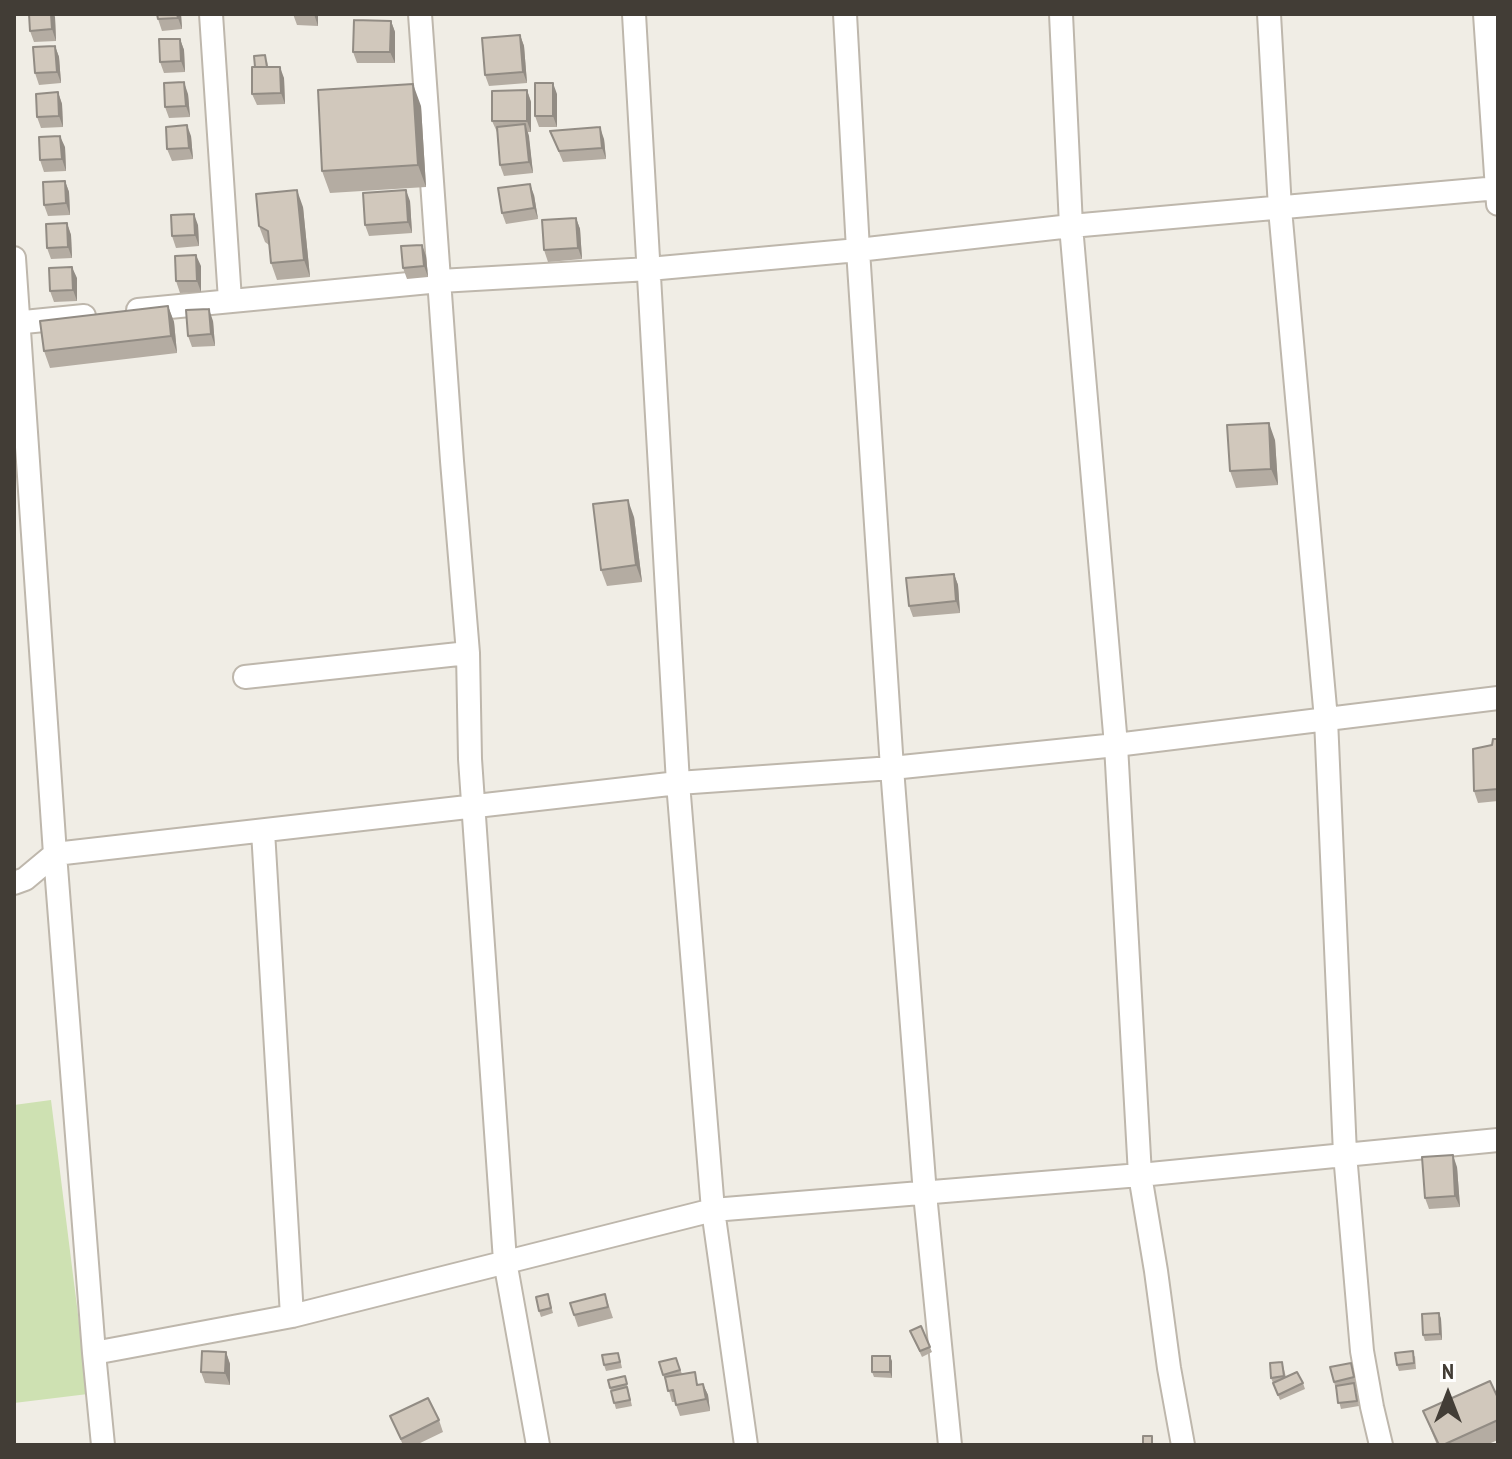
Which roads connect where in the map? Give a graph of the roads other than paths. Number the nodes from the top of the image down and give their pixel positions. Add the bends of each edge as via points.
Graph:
1 (211, 14) edge
2 (420, 14) edge
3 (634, 14) edge
4 (845, 14) edge
5 (1061, 14) edge
6 (1269, 14) edge
7 (1485, 14) edge
8 (1498, 193) edge
9 (1280, 209) junction
10 (1071, 226) junction
11 (858, 250) junction
12 (14, 258) edge
13 (649, 269) junction
14 (440, 281) junction
15 (230, 300) junction
16 (16, 323) edge
17 (468, 653) junction
18 (245, 677) dead end
19 (1498, 698) edge
20 (1326, 719) junction
21 (1116, 745) junction
22 (892, 768) junction
23 (678, 783) junction
24 (475, 806) junction
25 (263, 831) junction
26 (55, 854) junction
27 (14, 883) edge
28 (1498, 1140) edge
29 (1345, 1154) junction
30 (1140, 1175) junction
31 (925, 1194) junction
32 (713, 1210) junction
33 (505, 1261) junction
34 (292, 1316) junction
35 (94, 1353) junction
36 (102, 1445) edge
37 (538, 1445) edge
38 (746, 1445) edge
39 (950, 1445) edge
40 (1183, 1445) edge
41 (1381, 1445) edge

1 - 15 street
2 - 14 street
3 - 13 street
4 - 11 street
5 - 10 street
6 - 9 street
7 - 8 street
8 - 9 street
9 - 10 street
9 - 20 street
10 - 11 street
10 - 21 street
11 - 13 street
11 - 22 street
12 - 16 street
13 - 14 street
13 - 23 street
14 - 15 street
14 - 17 street
15 - 16 street
16 - 26 street
17 - 18 street
17 - 24 street
19 - 20 street
20 - 21 street
20 - 29 street
21 - 22 street
21 - 30 street
22 - 23 street
22 - 31 street
23 - 24 street
23 - 32 street
24 - 25 street
24 - 33 street
25 - 26 street
25 - 34 street
26 - 27 street
26 - 35 street
28 - 29 street
29 - 30 street
29 - 41 street via 1362,1351
30 - 31 street
30 - 40 street
31 - 32 street
31 - 39 street
32 - 33 street
32 - 38 street
33 - 34 street
33 - 37 street
34 - 35 street
35 - 36 street

